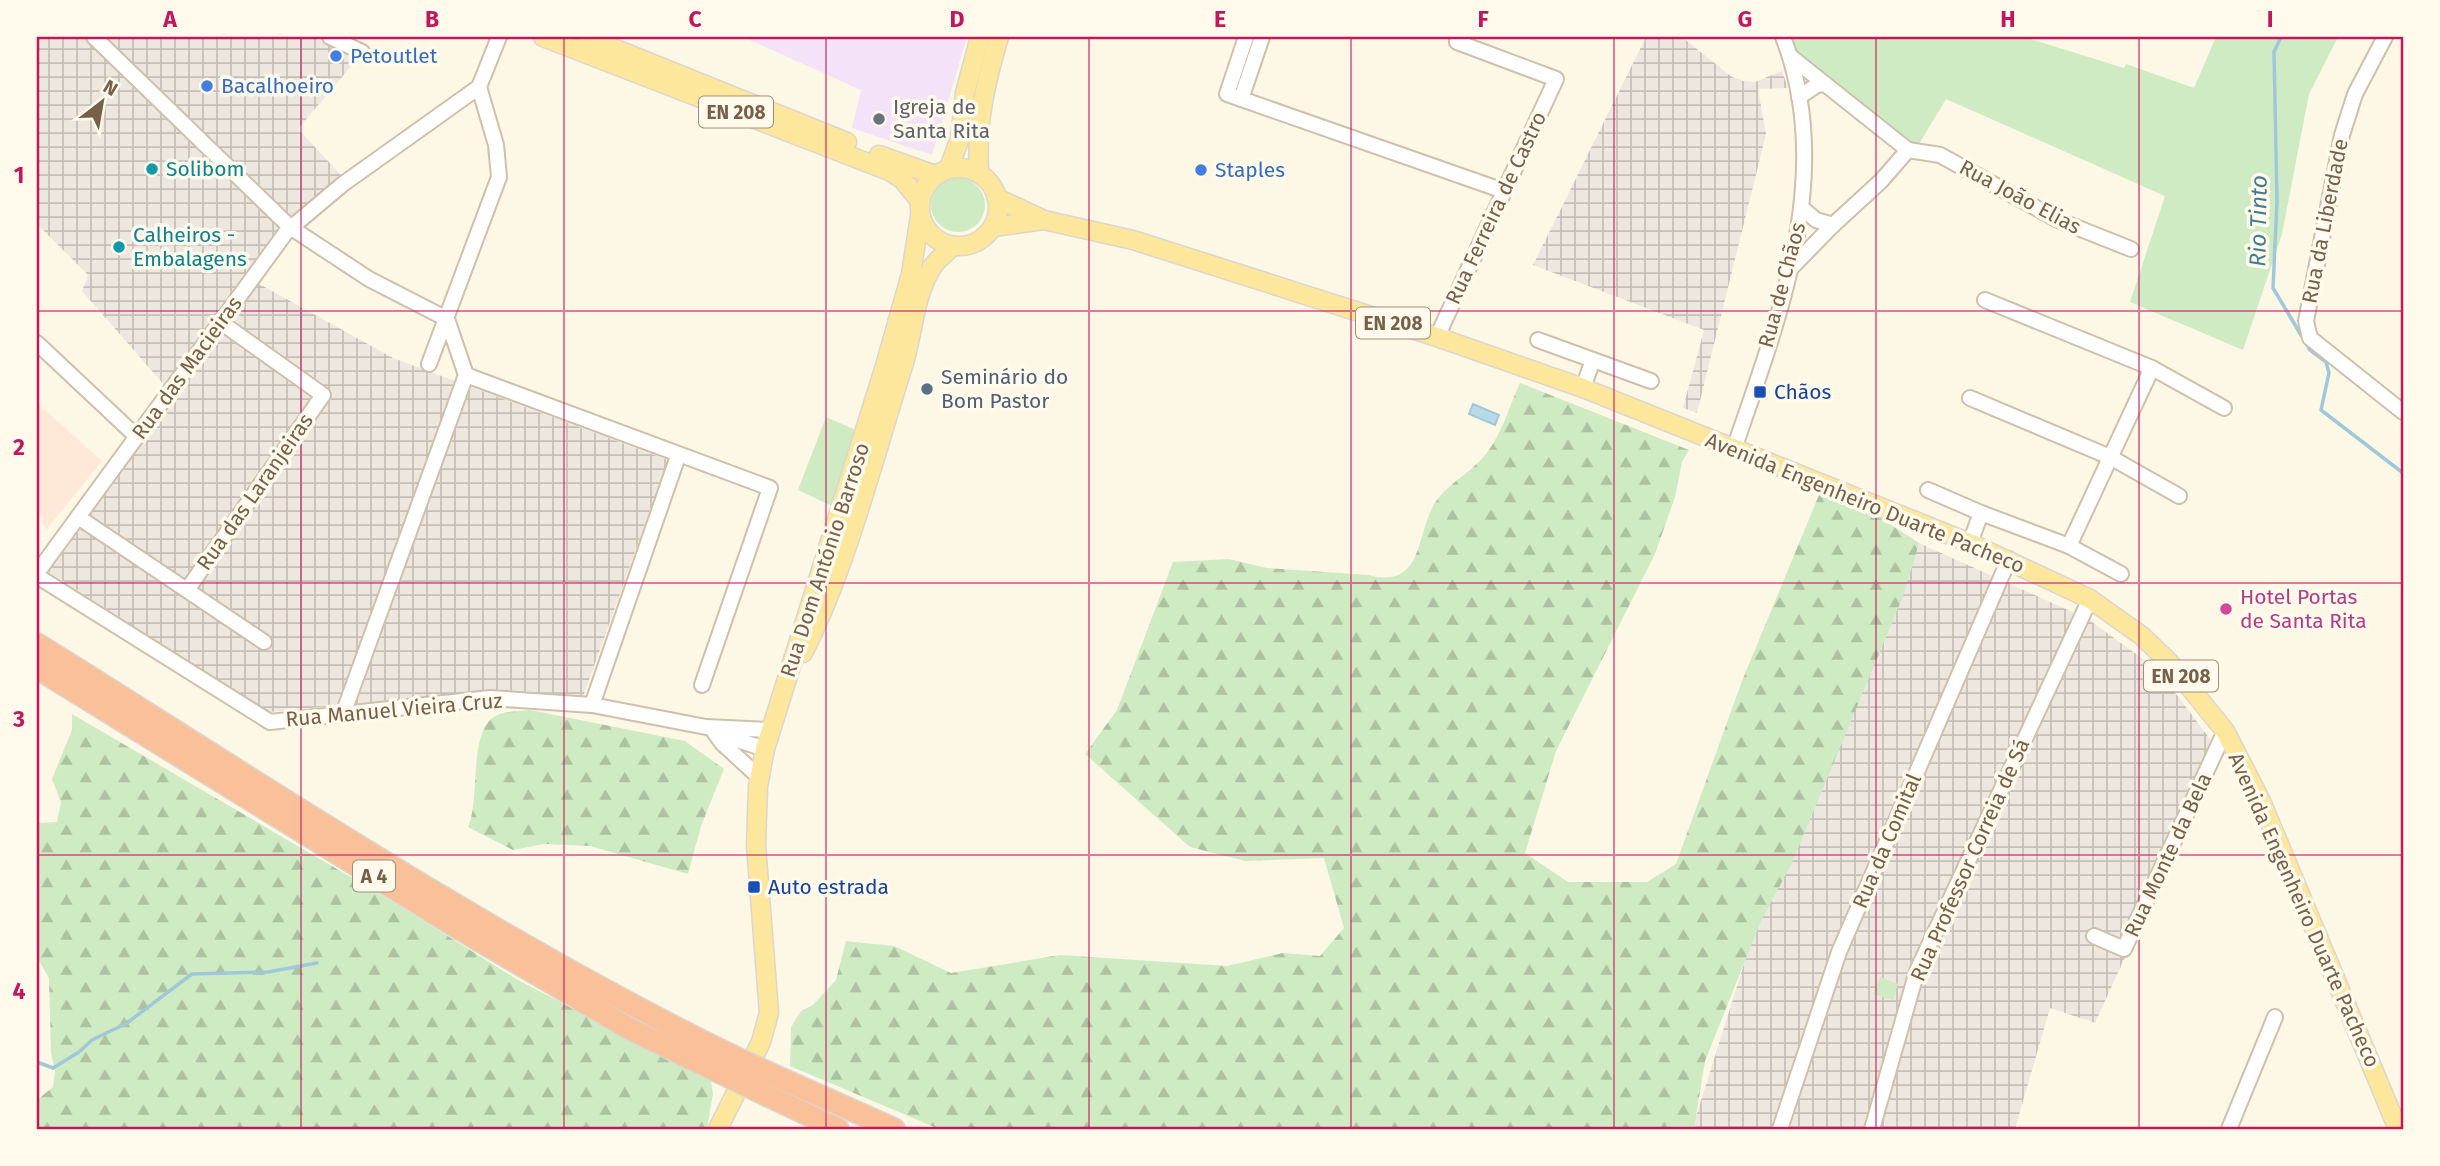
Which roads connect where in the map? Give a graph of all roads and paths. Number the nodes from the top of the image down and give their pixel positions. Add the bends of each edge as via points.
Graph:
1 (94, 37) edge
2 (330, 37) edge
3 (499, 37) edge
4 (543, 37) edge
5 (586, 37) edge
6 (980, 37) edge
7 (999, 37) edge
8 (1246, 37) edge
9 (1262, 37) edge
10 (1783, 37) edge
11 (2385, 37) edge
12 (1457, 42) dead end
13 (362, 52) dead end
14 (1790, 56) junction
15 (1825, 84) junction
16 (479, 88) junction
17 (1800, 97) junction
18 (1241, 99) junction
19 (1908, 150) junction
20 (942, 172) junction
21 (979, 173) junction
22 (1504, 191) junction
23 (997, 198) junction
24 (1802, 208) junction
25 (920, 209) junction
26 (1044, 220) junction
27 (1833, 225) junction
28 (993, 227) junction
29 (290, 228) junction
30 (953, 246) junction
31 (2131, 249) dead end
32 (1792, 267) junction
33 (1985, 300) dead end
34 (447, 319) junction
35 (219, 321) junction
36 (1437, 337) junction
37 (1538, 340) dead end
38 (37, 343) edge
39 (1593, 360) junction
40 (429, 364) dead end
41 (2152, 368) junction
42 (466, 375) junction
43 (1651, 382) dead end
44 (1583, 388) junction
45 (1970, 398) dead end
46 (2224, 408) dead end
47 (2403, 409) edge
48 (137, 437) junction
49 (1734, 449) junction
50 (678, 456) junction
51 (2110, 457) junction
52 (1928, 490) dead end
53 (2179, 496) dead end
54 (1981, 513) junction
55 (78, 517) junction
56 (1970, 543) junction
57 (2069, 546) junction
58 (2009, 559) junction
59 (2121, 574) dead end
60 (37, 575) edge
61 (187, 590) junction
62 (2090, 599) junction
63 (264, 642) dead end
64 (37, 644) edge
65 (37, 668) edge
66 (702, 685) dead end
67 (785, 687) junction
68 (592, 705) junction
69 (343, 714) junction
70 (710, 729) junction
71 (771, 730) junction
72 (2225, 731) junction
73 (765, 748) junction
74 (760, 777) junction
75 (2094, 936) dead end
76 (2275, 1017) dead end
77 (724, 1063) junction
78 (766, 1083) junction
79 (718, 1129) edge
80 (838, 1129) edge
81 (894, 1129) edge
82 (1780, 1129) edge
83 (1872, 1129) edge
84 (2229, 1129) edge
85 (2398, 1129) edge

1 - 29 street
2 - 13 street
3 - 16 street
4 - 25 main road, EN 208 via 889,171 902,178
5 - 20 main road, EN 208
6 - 20 main road via 965,93 960,138
7 - 21 main road via 981,100
8 - 18 street via 1227,94
9 - 18 street
10 - 14 street, Rua de Chãos
11 - 47 street, Rua da Liberdade via 2355,94 2342,135 2305,321 2310,338
12 - 22 street, Rua Ferreira de Castro via 1556,79
14 - 15 street
14 - 17 street, Rua de Chãos
15 - 17 street
15 - 19 street
16 - 29 street, Rua das Macieiras via 342,184
16 - 34 street via 496,145 499,177
17 - 24 street, Rua de Chãos via 1805,170
18 - 22 street
19 - 27 street
19 - 31 street, Rua João Elias via 1940,155 2058,220
20 - 21 main road, EN 208 via 965,168
20 - 25 main road via 925,186
21 - 23 main road, EN 208 via 991,183
22 - 36 street, Rua Ferreira de Castro
23 - 26 main road, Avenida Engenheiro Duarte Pacheco / EN 208
23 - 28 main road
24 - 27 street via 1816,220
24 - 32 street, Rua de Chãos
25 - 30 main road, EN 208 via 927,230 938,241
25 - 67 main road, Rua Dom António Barroso via 911,274 886,366
26 - 28 main road, Avenida Engenheiro Duarte Pacheco / EN 208
26 - 36 main road, Avenida Engenheiro Duarte Pacheco / EN 208 via 1133,240
27 - 32 street
28 - 30 main road, EN 208 via 982,239
29 - 34 street via 369,279
29 - 35 street, Rua das Macieiras
30 - 67 main road, Rua Dom António Barroso via 924,282 909,346 851,527 815,629
32 - 49 street, Rua de Chãos
33 - 41 street
34 - 40 street
34 - 42 street
35 - 48 street, Rua das Macieiras
35 - 61 street, Rua das Laranjeiras via 323,395
36 - 44 main road, Avenida Engenheiro Duarte Pacheco / EN 208
37 - 39 street
38 - 48 street
39 - 43 street
39 - 44 street
41 - 46 street
41 - 51 street
42 - 50 street
42 - 69 street
44 - 49 main road, Avenida Engenheiro Duarte Pacheco / EN 208
45 - 51 street
48 - 55 street, Rua das Macieiras
49 - 56 main road, Avenida Engenheiro Duarte Pacheco / EN 208
50 - 66 street via 770,488
50 - 68 street
51 - 53 street
51 - 57 street
52 - 54 street
54 - 56 street
54 - 57 street
55 - 60 street, Rua das Macieiras
55 - 61 street
56 - 58 main road, Avenida Engenheiro Duarte Pacheco / EN 208
57 - 59 street
58 - 62 main road, Avenida Engenheiro Duarte Pacheco / EN 208
58 - 82 street, Rua da Comital via 1839,952
60 - 69 street, Rua Manuel Vieira Cruz via 270,722
61 - 63 street
62 - 72 main road, Avenida Engenheiro Duarte Pacheco / EN 208 via 2142,636 2170,663
62 - 83 street, Rua Professor Correia de Sá via 1917,971
64 - 77 highway, A 4
65 - 77 highway, A 4 via 630,1029
67 - 71 main road
68 - 69 street, Rua Manuel Vieira Cruz via 490,698
68 - 70 street, Rua Manuel Vieira Cruz
70 - 71 street, Rua Manuel Vieira Cruz
70 - 73 street, Rua Manuel Vieira Cruz
70 - 74 street
71 - 73 main road
72 - 75 street, Rua Monte da Bela via 2124,948
72 - 85 main road, Avenida Engenheiro Duarte Pacheco / EN 208 via 2261,801
73 - 74 main road
74 - 79 main road via 756,845 769,1013 761,1042
76 - 84 street
77 - 78 highway, A 4, bridge
78 - 80 highway, A 4
78 - 81 highway, A 4

